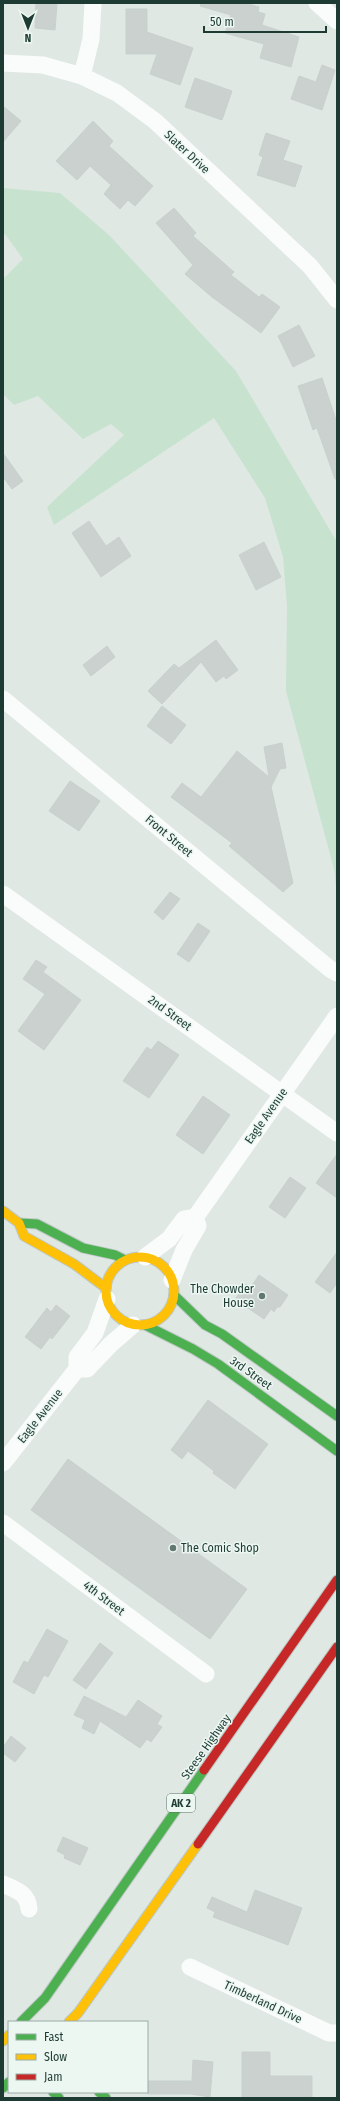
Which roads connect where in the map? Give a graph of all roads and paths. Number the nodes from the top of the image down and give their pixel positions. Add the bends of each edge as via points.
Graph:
1 (93, 3) edge
2 (317, 3) edge
3 (337, 21) edge
4 (3, 62) edge
5 (82, 76) junction
6 (337, 300) edge
7 (3, 699) edge
8 (3, 894) edge
9 (337, 973) edge
10 (337, 1016) edge
11 (281, 1094) junction
12 (337, 1133) edge
13 (3, 1211) edge
14 (195, 1217) junction
15 (19, 1223) junction
16 (145, 1257) junction
17 (125, 1260) junction
18 (173, 1288) junction
19 (106, 1293) junction
20 (139, 1325) junction
21 (77, 1369) junction
22 (337, 1416) edge
23 (337, 1451) edge
24 (3, 1463) edge
25 (3, 1523) edge
26 (337, 1580) edge
27 (337, 1647) edge
28 (206, 1674) dead end
29 (3, 1884) edge
30 (29, 1909) dead end
31 (190, 1967) dead end
32 (22, 2021) edge
33 (70, 2021) edge
34 (337, 2033) edge

1 - 5 street via 91,39
2 - 3 street
4 - 5 street, Slater Drive via 43,65
5 - 6 street, Slater Drive via 117,93 154,122 310,266
7 - 9 street, Front Street
8 - 11 street, 2nd Street
10 - 11 street, Eagle Avenue
11 - 12 street, 2nd Street
11 - 14 street, Eagle Avenue
13 - 15 main road
14 - 16 street, Eagle Avenue via 184,1219 169,1239
14 - 18 street, Eagle Avenue via 198,1226 184,1250
15 - 17 main road via 37,1224 83,1248 115,1255
15 - 19 main road via 24,1236 74,1264
16 - 17 main road
16 - 18 main road via 162,1264
17 - 19 main road via 115,1267 109,1277
18 - 20 main road via 172,1304 164,1315 154,1322
18 - 22 main road, 3rd Street via 205,1325 222,1334
19 - 20 main road via 116,1316
19 - 21 street, Eagle Avenue via 95,1333 77,1357
20 - 21 street, Eagle Avenue via 116,1339 87,1369
20 - 23 main road, 3rd Street via 199,1352
21 - 24 street, Eagle Avenue
25 - 28 street, 4th Street
26 - 32 main road, Steese Highway / AK 2 via 45,1998
27 - 33 main road
29 - 30 street via 23,1894 28,1900
31 - 34 street, Timberland Drive via 329,2033

